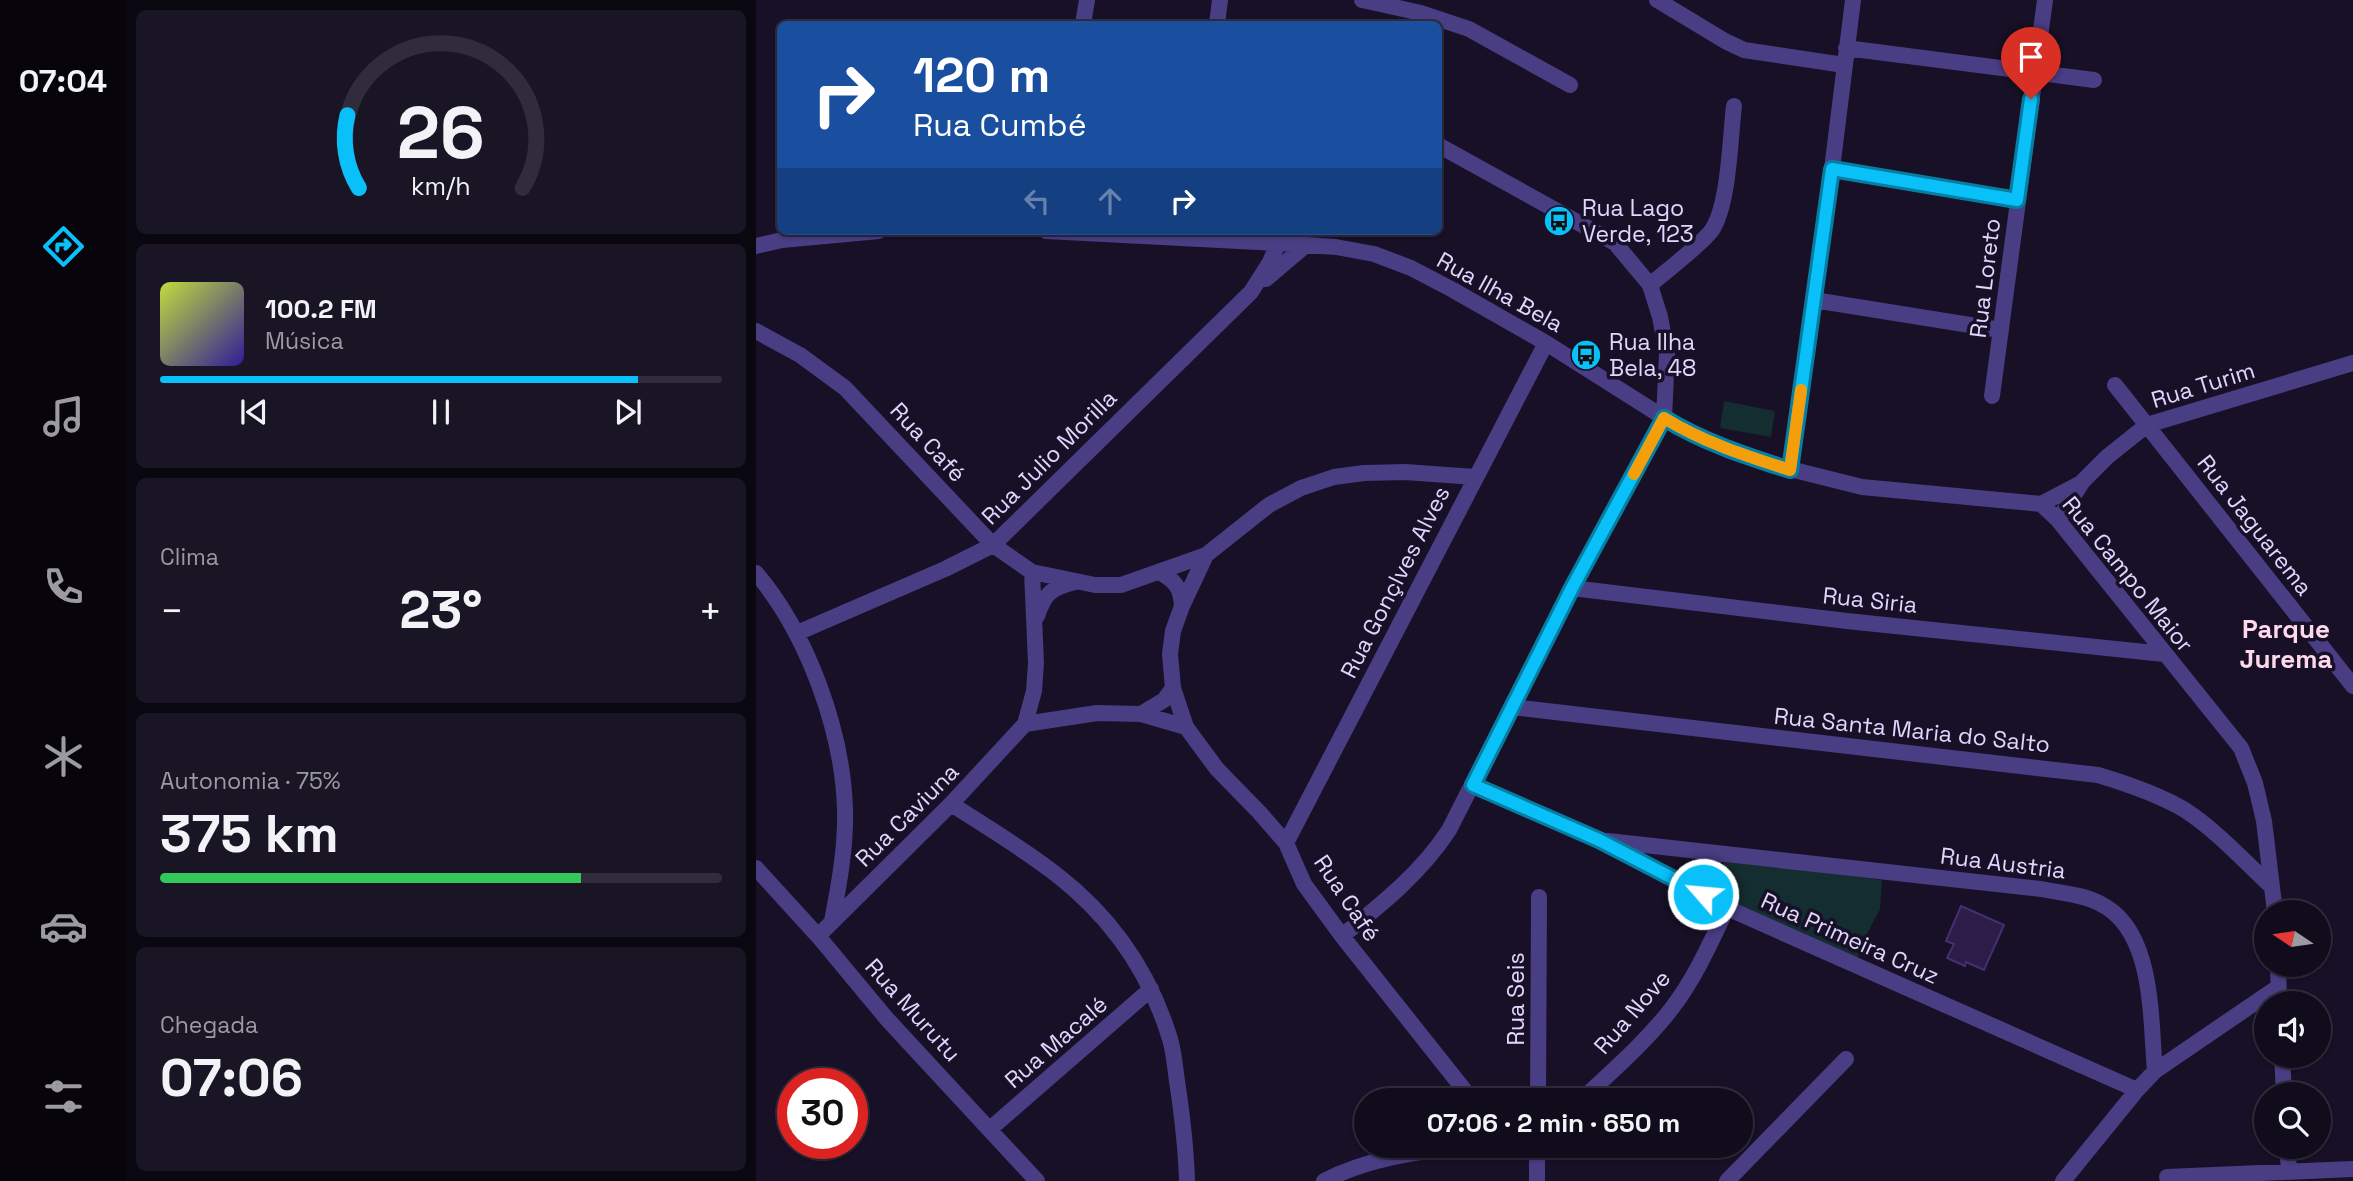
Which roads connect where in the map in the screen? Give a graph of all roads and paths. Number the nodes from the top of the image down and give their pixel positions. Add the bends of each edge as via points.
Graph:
1 (1087, 0) edge
2 (1362, 0) edge
3 (1657, 0) edge
4 (1853, 0) edge
5 (2045, 0) edge
6 (1084, 21) edge
7 (1846, 48) junction
8 (1844, 65) junction
9 (2035, 73) junction
10 (2094, 80) dead end
11 (1570, 85) dead end
12 (1734, 106) dead end
13 (1442, 147) edge
14 (1832, 169) junction
15 (2017, 200) junction
16 (836, 235) edge
17 (1135, 235) edge
18 (1278, 243) junction
19 (1306, 245) junction
20 (756, 246) edge
21 (1650, 285) junction
22 (1251, 292) junction
23 (1814, 300) junction
24 (2001, 330) junction
25 (756, 331) edge
26 (1546, 343) junction
27 (2353, 363) edge
28 (2115, 385) dead end
29 (1992, 396) dead end
30 (1664, 418) junction
31 (2147, 425) junction
32 (1790, 470) junction
33 (1475, 477) junction
34 (2083, 481) junction
35 (2041, 504) junction
36 (2058, 520) junction
37 (993, 545) junction
38 (1206, 555) junction
39 (1032, 572) junction
40 (1159, 572) junction
41 (756, 573) edge
42 (1077, 582) junction
43 (1572, 588) junction
44 (1182, 606) junction
45 (1035, 622) junction
46 (797, 633) junction
47 (2164, 654) junction
48 (2353, 685) edge
49 (1173, 688) junction
50 (1034, 691) junction
51 (1512, 707) junction
52 (1140, 715) junction
53 (1061, 717) junction
54 (1024, 724) junction
55 (1186, 727) junction
56 (1473, 785) junction
57 (951, 804) junction
58 (1599, 840) junction
59 (1286, 843) junction
60 (1716, 854) junction
61 (756, 869) edge
62 (2272, 887) junction
63 (1703, 894) junction
64 (1539, 898) dead end
65 (2273, 900) edge
66 (1727, 908) junction
67 (832, 921) junction
68 (818, 936) junction
69 (1342, 936) junction
70 (1151, 989) junction
71 (2254, 1010) edge
72 (1846, 1059) dead end
73 (2155, 1071) junction
74 (1464, 1088) edge
75 (1538, 1088) edge
76 (1593, 1088) edge
77 (2137, 1090) junction
78 (990, 1129) junction
79 (1391, 1158) edge
80 (1537, 1158) edge
81 (2288, 1159) edge
82 (2353, 1169) edge
83 (2289, 1170) junction
84 (2167, 1177) dead end
85 (1037, 1181) edge
86 (1187, 1181) edge
87 (1324, 1181) edge
88 (1537, 1181) edge
89 (1727, 1181) edge
90 (2063, 1181) edge

1 - 6 street
2 - 11 street via 1469,29
3 - 8 street via 1744,50
4 - 7 street
5 - 9 street, Rua Loreto
7 - 8 street
7 - 9 street
8 - 14 street
9 - 10 street
9 - 15 street, Rua Loreto
12 - 21 street via 1723,199 1711,232
13 - 21 street via 1615,243
14 - 15 street
14 - 23 street
15 - 24 street, Rua Loreto
16 - 20 street
17 - 18 street, Rua Ilha Bela
18 - 19 street, Rua Ilha Bela
18 - 22 street, Rua Julio Morilla
19 - 22 street
19 - 26 street, Rua Ilha Bela via 1374,254 1411,268
21 - 30 street via 1667,354
22 - 37 street, Rua Julio Morilla
23 - 24 street
23 - 32 street
24 - 29 street, Rua Loreto
25 - 37 street, Rua Café via 800,355 845,388
26 - 30 street, Rua Ilha Bela
26 - 33 street, Rua Gonçlves Alves
27 - 31 street, Rua Turim
28 - 31 street, Rua Jaguarema
30 - 32 street, Rua Campo Maior via 1730,451
30 - 43 street
31 - 34 street, Rua Turim
31 - 48 street, Rua Jaguarema
32 - 35 street, Rua Campo Maior via 1862,487
33 - 38 street via 1405,472 1334,477 1269,505
33 - 59 street, Rua Gonçlves Alves
34 - 35 street, Rua Turim
34 - 36 street, Rua Turim
35 - 36 street, Rua Campo Maior
36 - 47 street, Rua Campo Maior
37 - 39 street, Rua Café
37 - 46 street, Rua Julio Morilla
38 - 40 street
38 - 44 street
39 - 42 street
39 - 45 street
40 - 42 street via 1121,584
40 - 44 street via 1178,585
41 - 46 street
42 - 45 street via 1048,593
43 - 47 street, Rua Siria
43 - 51 street
44 - 49 street via 1170,654
45 - 50 street
46 - 67 street via 840,758 845,810
47 - 62 street, Rua Campo Maior via 2241,748 2264,821
49 - 52 street
49 - 55 street
50 - 53 street via 1040,703
50 - 54 street
51 - 56 street
51 - 62 street, Rua Santa Maria do Salto via 2098,775 2145,790 2186,811
52 - 53 street
52 - 55 street
53 - 54 street
54 - 57 street, Rua Caviuna
55 - 59 street, Rua Café via 1217,769
56 - 58 street, Rua Primeira Cruz
56 - 69 street via 1432,856
57 - 67 street, Rua Caviuna
57 - 70 street via 1059,876 1096,910 1129,949
58 - 60 street, Rua Austria
58 - 63 street, Rua Primeira Cruz
59 - 69 street, Rua Café via 1304,884
60 - 63 street
60 - 73 street, Rua Austria via 2041,889 2101,903 2128,929 2143,963
61 - 68 street, Rua Murutu
62 - 65 street, Rua Campo Maior
63 - 66 street, Rua Primeira Cruz
64 - 75 street, Rua Seis
66 - 76 street, Rua Nove via 1673,1007
66 - 77 street, Rua Primeira Cruz
67 - 68 street, Rua Caviuna
68 - 78 street, Rua Murutu via 887,1019
69 - 74 street, Rua Café
70 - 78 street, Rua Macalé
70 - 86 street via 1170,1040
71 - 73 street
72 - 89 street
73 - 77 street
77 - 90 street
78 - 85 street, Rua Murutu
79 - 87 street
80 - 88 street
81 - 83 street
82 - 83 street
83 - 84 street

